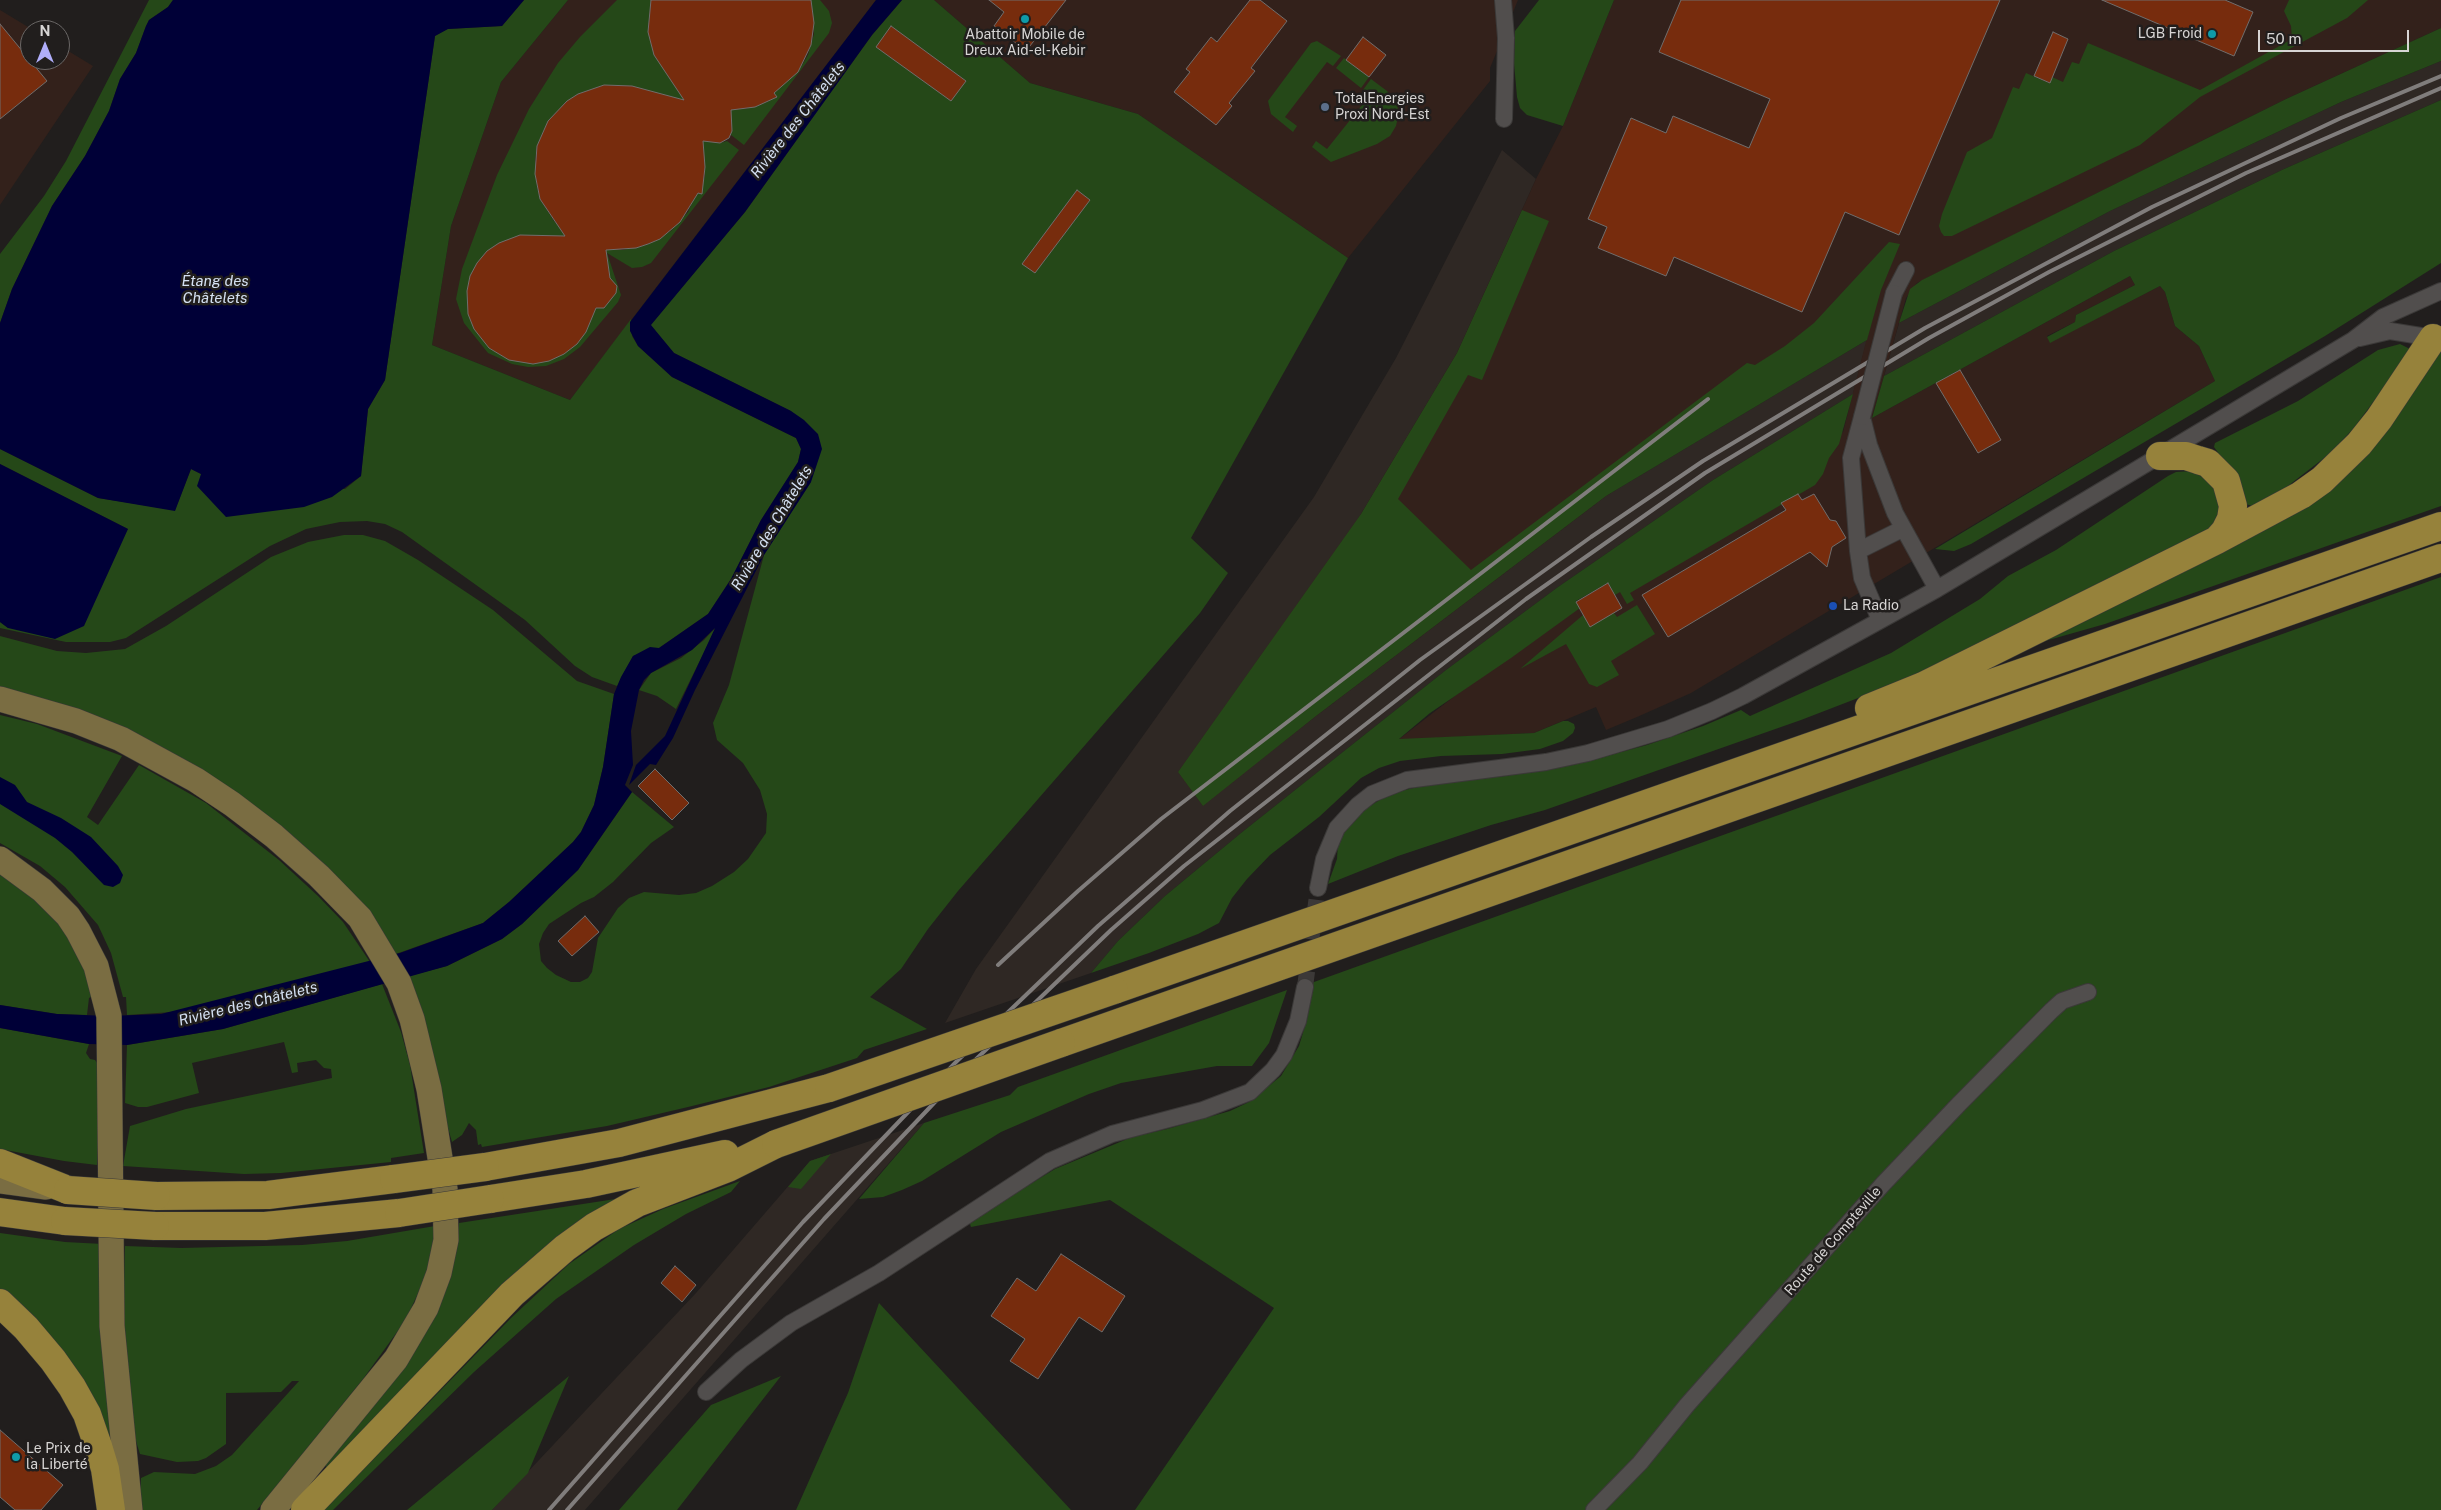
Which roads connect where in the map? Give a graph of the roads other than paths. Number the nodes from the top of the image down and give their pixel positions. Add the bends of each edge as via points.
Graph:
1 (1502, 0) edge
2 (1504, 119) dead end
3 (1906, 270) dead end
4 (2441, 291) edge
5 (2433, 338) joint
6 (2353, 340) junction
7 (1862, 417) junction
8 (2160, 456) junction
9 (2441, 526) edge
10 (1902, 529) junction
11 (2217, 540) junction
12 (1858, 551) junction
13 (2441, 558) edge
14 (1937, 589) junction
15 (1880, 620) junction
16 (0, 699) edge
17 (1546, 839) junction
18 (0, 859) edge
19 (1318, 888) tunnel mouth
20 (1305, 987) tunnel mouth
21 (2088, 992) dead end
22 (776, 1144) junction
23 (0, 1162) edge
24 (0, 1181) edge
25 (68, 1190) junction
26 (0, 1212) edge
27 (0, 1303) edge
28 (706, 1392) dead end
29 (111, 1510) edge
30 (130, 1510) edge
31 (273, 1510) edge
32 (305, 1510) edge
33 (1594, 1510) edge

1 - 2 street via 1506,38
3 - 7 street, bridge via 1894,293
4 - 6 street via 2392,312
5 - 6 street via 2390,331
5 - 11 highway via 2379,419 2339,464 2301,495
6 - 8 street
7 - 10 street via 1868,445
7 - 12 street via 1851,458
8 - 11 highway via 2186,456 2198,460 2219,472 2226,481 2233,506 2231,519
8 - 14 street
9 - 17 highway
10 - 12 street
10 - 14 street
11 - 17 highway via 1923,686 1730,759
12 - 15 street via 1862,578
13 - 22 highway, bridge
14 - 15 street
15 - 19 street via 1743,696 1668,729 1555,760 1407,780 1384,788 1358,805 1337,828 1324,859
16 - 31 main road via 76,721 121,739 196,780 274,836 320,876 360,918 398,983 412,1019 429,1089 445,1189 446,1240 439,1273 426,1308 396,1359
17 - 25 highway, bridge via 829,1088 619,1143 485,1167 268,1195 156,1196
18 - 30 main road via 42,890 78,930 96,966 109,1016 112,1326
20 - 28 street via 1298,1021 1284,1055 1250,1092 1202,1110 1112,1134 1050,1161 879,1273 791,1323 741,1360
21 - 33 street, Route de Compteville via 2062,1002 2051,1011 1958,1104
22 - 26 highway, bridge via 586,1184 399,1213 265,1226 155,1226 65,1221
22 - 32 highway via 728,1168 637,1203 565,1248 506,1301
23 - 25 highway
24 - 25 main road
27 - 29 highway via 54,1360 72,1387 98,1446

